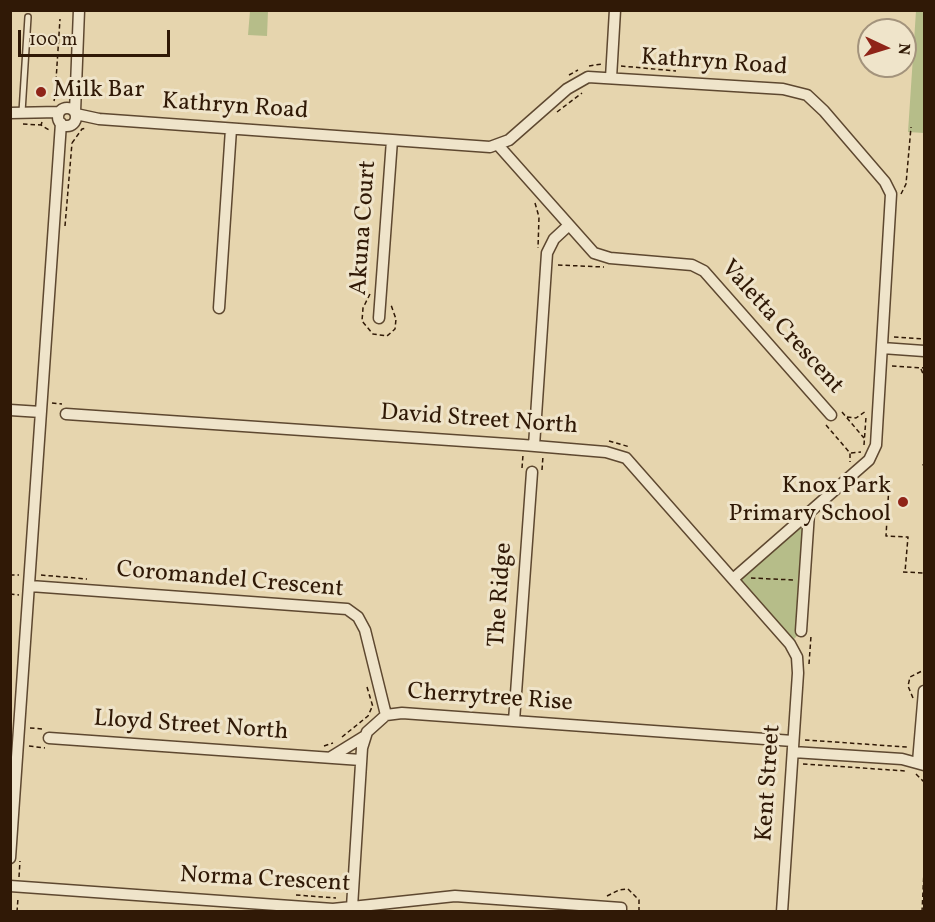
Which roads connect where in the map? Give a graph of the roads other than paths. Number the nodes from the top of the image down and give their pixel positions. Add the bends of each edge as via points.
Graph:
1 (80, 10) edge
2 (615, 10) edge
3 (28, 17) dead end
4 (611, 78) junction
5 (18, 117) edge
6 (67, 118) junction
7 (231, 129) junction
8 (392, 140) junction
9 (498, 145) junction
10 (568, 226) junction
11 (219, 308) dead end
12 (379, 318) dead end
13 (882, 348) junction
14 (924, 351) edge
15 (10, 410) edge
16 (41, 412) junction
17 (66, 414) dead end
18 (830, 414) road end
19 (534, 446) junction
20 (532, 472) dead end
21 (809, 513) junction
22 (733, 579) junction
23 (30, 586) junction
24 (806, 631) road end
25 (797, 657) joint
26 (924, 691) edge
27 (386, 715) junction
28 (514, 721) junction
29 (51, 734) road end
30 (15, 736) edge
31 (364, 736) junction
32 (797, 745) junction
33 (331, 758) junction
34 (361, 760) junction
35 (921, 763) edge
36 (10, 858) edge
37 (14, 890) edge
38 (352, 907) junction
39 (621, 912) edge
40 (782, 912) edge

1 - 6 street
2 - 4 street
3 - 5 lane
4 - 9 street, Kathryn Road via 588,77 577,82
4 - 13 street, Kathryn Road via 793,90 818,105 891,194
5 - 6 street, Kathryn Road
6 - 7 street, Kathryn Road
6 - 16 street via 59,155
7 - 8 street, Kathryn Road
7 - 11 street
8 - 9 street, Kathryn Road
8 - 12 street, Akuna Court
9 - 10 street, Valetta Crescent
10 - 18 street, Valetta Crescent via 588,249 603,257 685,264 704,271
10 - 19 street via 554,239 547,253
13 - 14 street
13 - 21 street, Kathryn Road via 873,454
15 - 16 street
16 - 23 street
17 - 19 street, David Street North
19 - 22 street, David Street North via 606,452 626,458
20 - 28 street, The Ridge
21 - 22 street, Kathryn Road
21 - 24 street
22 - 25 street, David Street North
23 - 27 street, Coromandel Crescent via 346,609 356,615 365,630
23 - 30 street
25 - 32 street, Kent Street
26 - 35 street
27 - 28 street, Cherrytree Rise
27 - 31 street, Cherrytree Rise
28 - 32 street, Cherrytree Rise
29 - 33 street, Lloyd Street North
30 - 36 street
31 - 33 street
31 - 34 street
32 - 35 street, Cherrytree Rise
32 - 40 street, Kent Street
33 - 34 street, Lloyd Street North
34 - 38 street
37 - 38 street, Norma Crescent
38 - 39 street, Norma Crescent via 455,896 621,908

